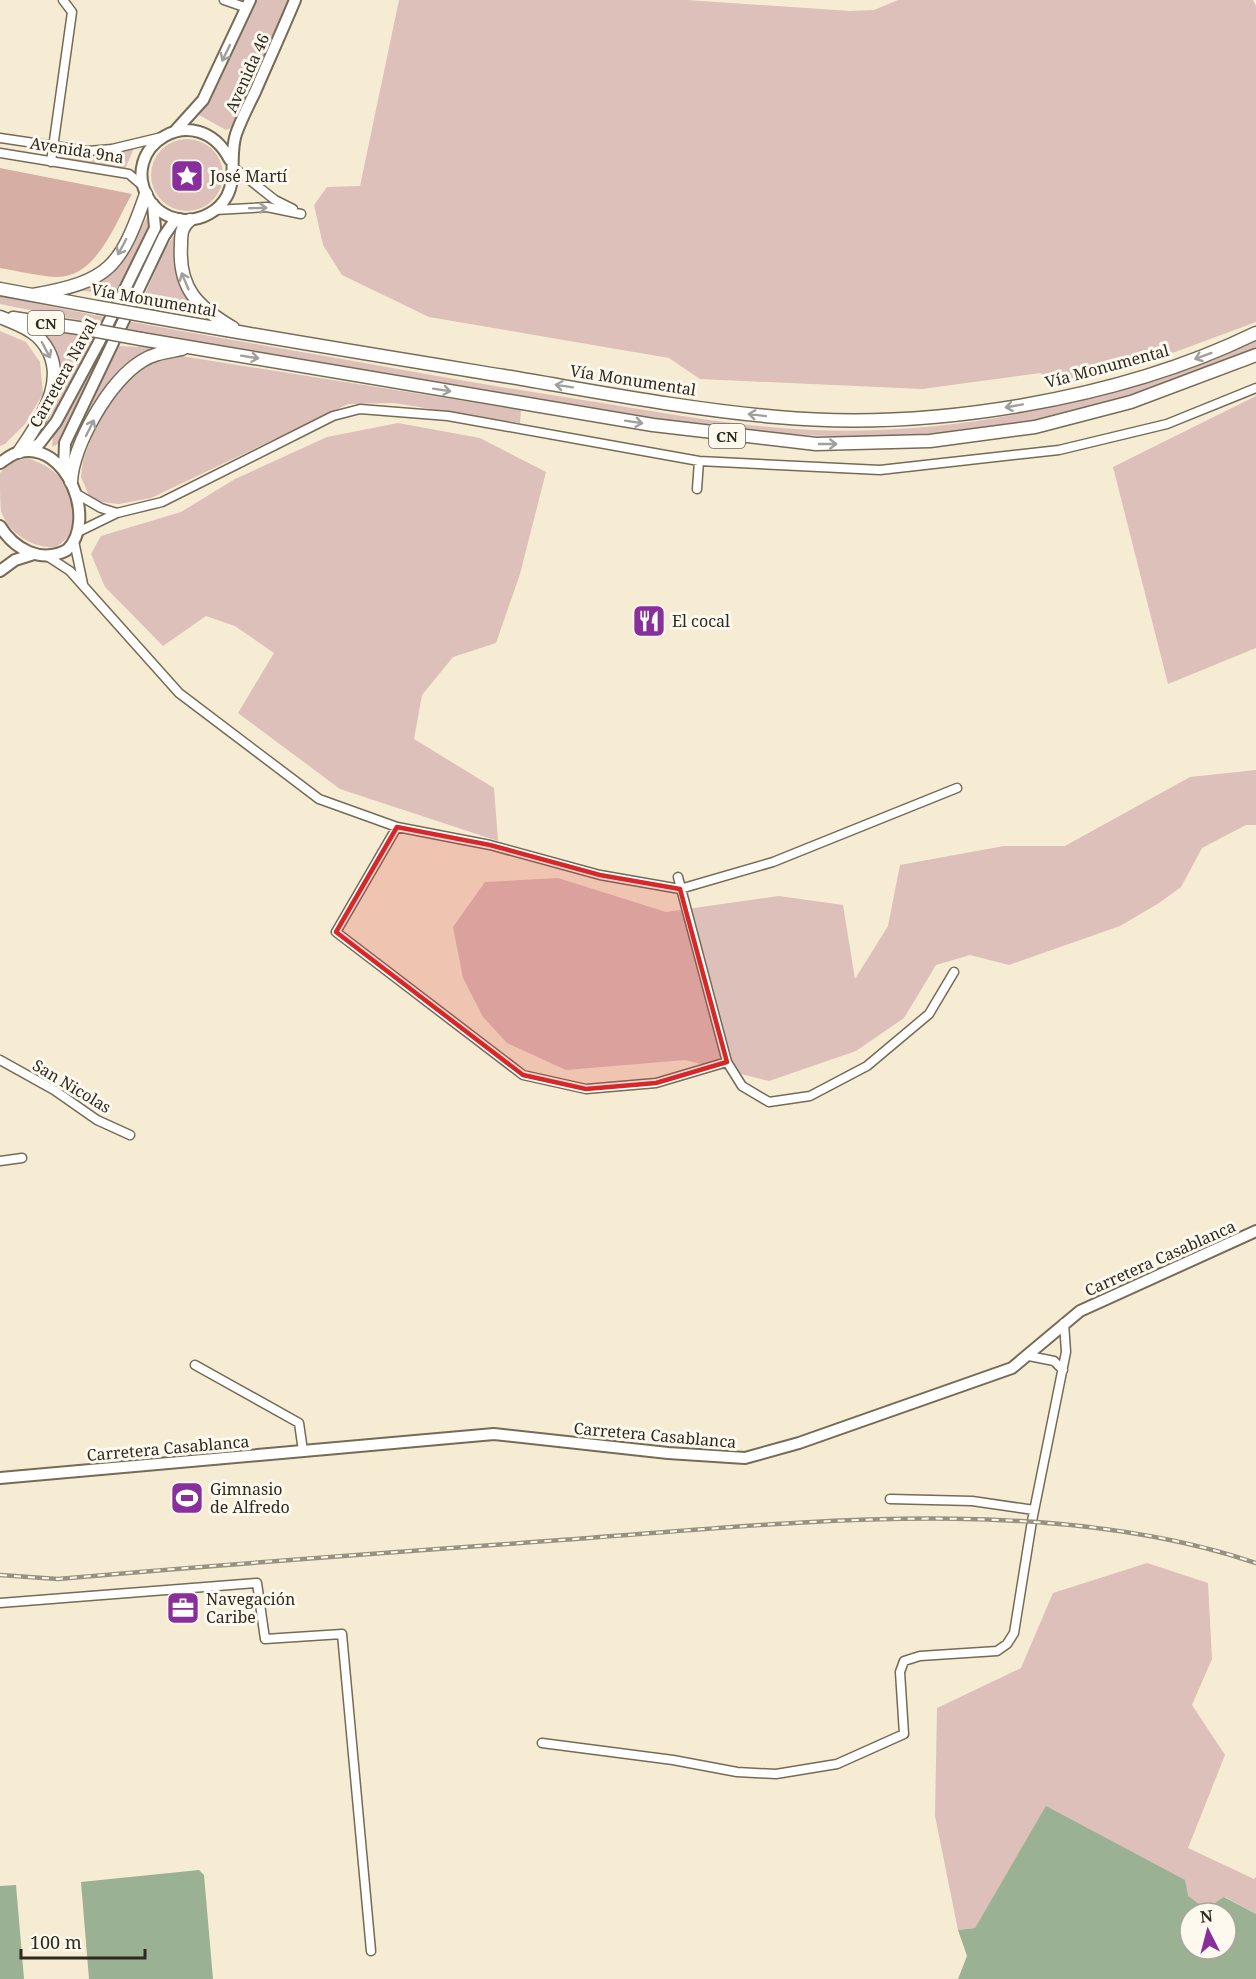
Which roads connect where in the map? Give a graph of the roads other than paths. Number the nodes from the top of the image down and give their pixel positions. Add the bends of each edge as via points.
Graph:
1 (63, 0) edge
2 (224, 0) edge
3 (295, 0) edge
4 (248, 4) edge
5 (175, 131) junction
6 (0, 133) edge
7 (162, 136) junction
8 (0, 138) edge
9 (12, 140) junction
10 (54, 145) junction
11 (0, 153) edge
12 (51, 162) junction
13 (231, 163) junction
14 (147, 195) junction
15 (215, 210) junction
16 (185, 220) junction
17 (0, 289) edge
18 (33, 295) junction
19 (0, 316) edge
20 (242, 333) junction
21 (1256, 333) edge
22 (192, 348) junction
23 (1256, 356) edge
24 (1256, 388) edge
25 (23, 451) junction
26 (699, 461) junction
27 (0, 463) edge
28 (64, 470) junction
29 (73, 488) junction
30 (697, 489) dead end
31 (117, 513) junction
32 (0, 526) edge
33 (76, 537) junction
34 (34, 554) junction
35 (47, 555) junction
36 (0, 571) edge
37 (87, 592) junction
38 (957, 788) dead end
39 (397, 827) junction
40 (678, 877) dead end
41 (680, 889) junction
42 (954, 972) dead end
43 (0, 1060) edge
44 (727, 1062) junction
45 (130, 1135) dead end
46 (22, 1158) dead end
47 (0, 1161) edge
48 (1256, 1231) edge
49 (1064, 1323) junction
50 (1029, 1356) junction
51 (195, 1365) dead end
52 (1063, 1370) junction
53 (303, 1451) junction
54 (0, 1478) edge
55 (890, 1499) dead end
56 (1034, 1510) junction
57 (0, 1603) edge
58 (542, 1743) dead end
59 (371, 1951) dead end

1 - 10 street via 72,12
2 - 4 street
3 - 13 main road, Avenida 46 via 236,134
4 -> 5 main road, Avenida 46 via 204,100
5 - 7 main road
5 - 13 main road via 202,131 219,143
6 - 9 street
7 - 10 street, Avenida 9na via 112,149 87,151
7 - 14 main road via 144,159 141,173
8 - 9 street, Avenida 9na
9 - 10 street, Avenida 9na
10 - 12 street
11 - 12 street, Avenida 9na
12 - 14 street, Avenida 9na via 129,174 139,180
13 - 15 main road via 230,190
15 -> 13 street via 267,207 301,214 275,200
14 - 16 main road via 170,216
14 -> 18 highway via 114,263 103,274 66,289
14 - 25 main road, Carretera Naval via 155,228 56,422 39,444
15 - 16 main road
20 -> 16 highway via 204,310 186,285 181,270
16 - 28 main road, Carretera Naval via 173,223 164,236 65,443
17 - 18 highway, Vía Monumental / CN
18 - 20 highway, Vía Monumental / CN, bridge
19 - 22 highway, CN, bridge
19 -> 25 highway via 38,337 53,371 48,406
21 -> 20 highway, Vía Monumental / CN via 1183,363 1061,397 932,416 843,419 779,418 668,403
22 -> 23 highway, CN via 653,425 816,444 930,441 1035,427 1131,402
29 -> 22 highway via 73,463 93,422 123,377 158,353
24 - 26 street via 1167,424 1059,450 880,470
25 - 27 main road, Carretera Naval
25 - 28 main road via 49,458
26 - 30 street
26 - 31 street via 448,416 360,410 333,416 162,502
28 - 29 main road
29 - 31 street via 101,508
29 - 33 main road via 80,514
31 - 33 street
32 - 34 main road via 17,546
33 - 35 main road via 61,553
33 - 37 street via 78,570
34 - 35 main road
34 - 36 main road via 15,560
35 - 37 street via 70,572
37 - 39 street via 179,693 319,798
38 - 41 street via 773,861
39 - 41 street via 490,845 600,875
39 - 44 street via 336,932 523,1075 586,1089 656,1083
40 - 41 street
41 - 44 street
42 - 44 street via 929,1014 867,1066 810,1096 769,1102 742,1086
43 - 45 street, San Nicolas via 97,1120
46 - 47 street
48 - 49 main road, Carretera Casablanca via 1097,1302
49 - 50 main road, Carretera Casablanca
49 - 52 street
50 - 52 street via 1054,1361
50 - 53 main road, Carretera Casablanca via 1012,1368 746,1458 494,1434
51 - 53 street via 299,1423
52 - 56 street
53 - 54 main road, Carretera Casablanca
55 - 56 street via 972,1501
56 - 58 street via 1014,1633 1007,1644 997,1651 920,1656 904,1661 900,1672 904,1734 877,1748 837,1764 776,1774 737,1772
57 - 59 street via 257,1583 265,1639 342,1634

